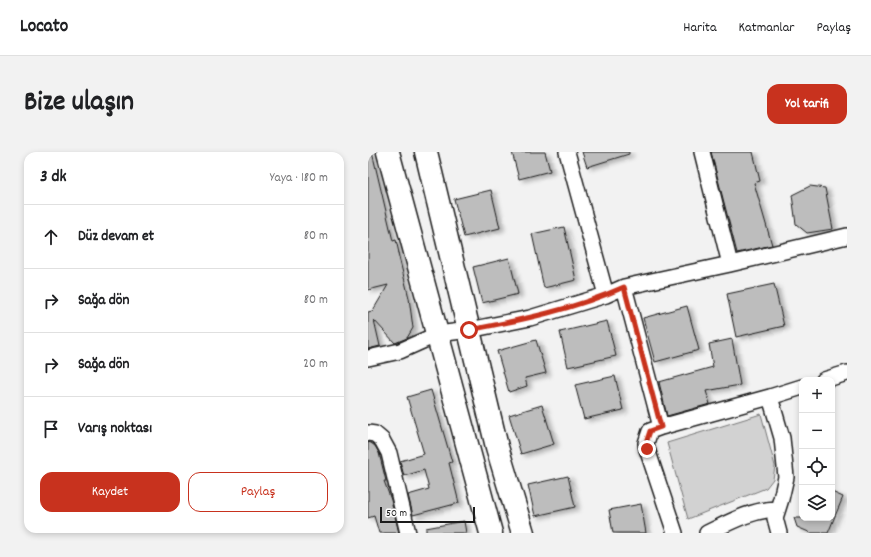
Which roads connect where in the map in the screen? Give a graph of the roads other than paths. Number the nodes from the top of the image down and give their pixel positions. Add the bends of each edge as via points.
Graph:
1 (388, 152) edge
2 (426, 152) edge
3 (567, 152) edge
4 (702, 152) edge
5 (847, 236) edge
6 (730, 264) junction
7 (624, 287) junction
8 (606, 295) junction
9 (469, 330) junction
10 (438, 334) junction
11 (368, 358) edge
12 (847, 373) edge
13 (834, 377) edge
14 (799, 388) edge
15 (770, 397) junction
16 (661, 427) junction
17 (368, 433) edge
18 (777, 509) junction
19 (408, 533) edge
20 (491, 533) edge
21 (523, 533) edge
22 (675, 533) edge
23 (707, 533) edge
24 (779, 533) edge

1 - 10 street
2 - 9 street
3 - 8 street
4 - 6 street
5 - 6 street
6 - 7 street
7 - 8 street
7 - 16 street
8 - 9 street via 530,318
9 - 10 street
9 - 21 street via 497,447
10 - 11 street via 400,351
10 - 20 street
12 - 13 street
14 - 15 street
15 - 16 street
15 - 18 street via 782,438 786,477
16 - 22 street via 650,431 646,443
17 - 19 street via 375,434 382,440 389,453
18 - 23 street via 763,509 742,515
18 - 24 street via 775,518

